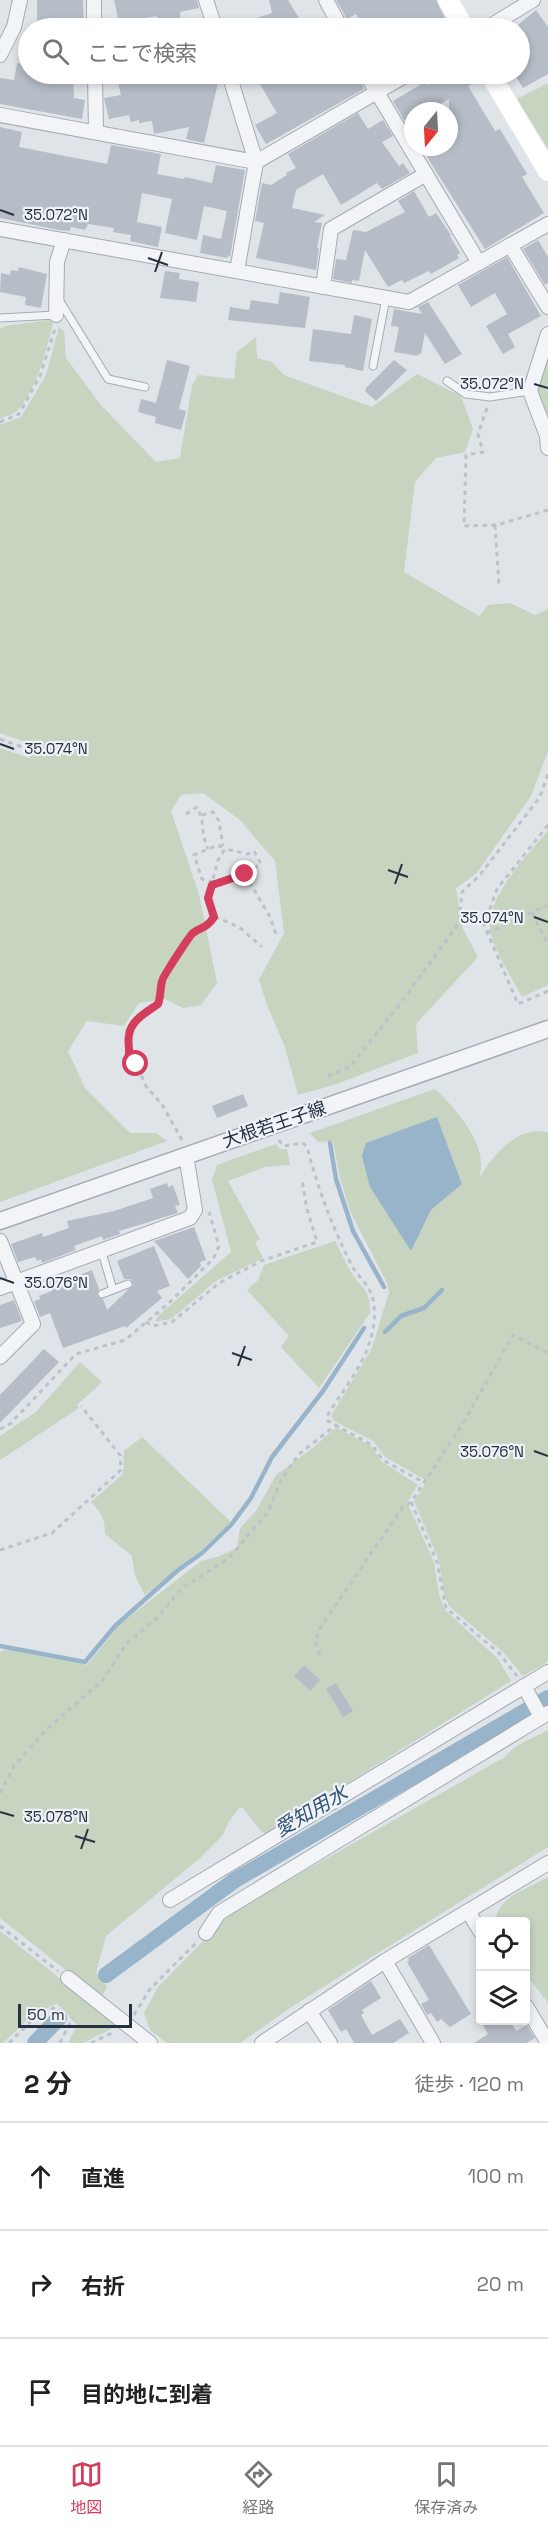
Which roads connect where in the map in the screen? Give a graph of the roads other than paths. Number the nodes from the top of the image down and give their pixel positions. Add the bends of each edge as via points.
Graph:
1 (20, 0) edge
2 (94, 0) edge
3 (206, 0) edge
4 (326, 0) edge
5 (448, 0) edge
6 (533, 0) edge
7 (94, 18) edge
8 (212, 18) edge
9 (336, 18) edge
10 (458, 18) edge
11 (503, 18) edge
12 (0, 55) edge
13 (95, 84) edge
14 (232, 84) edge
15 (372, 84) edge
16 (389, 84) edge
17 (496, 84) edge
18 (376, 91) junction
19 (0, 114) edge
20 (96, 131) junction
21 (256, 162) junction
22 (548, 171) edge
23 (426, 174) junction
24 (548, 224) edge
25 (0, 229) edge
26 (64, 240) junction
27 (510, 245) junction
28 (479, 263) junction
29 (237, 271) junction
30 (323, 286) junction
31 (55, 294) junction
32 (386, 298) junction
33 (548, 307) edge
34 (56, 315) joint
35 (0, 318) edge
36 (548, 334) edge
37 (373, 366) dead end
38 (447, 381) dead end
39 (145, 387) dead end
40 (530, 391) junction
41 (548, 448) edge
42 (548, 1029) edge
43 (184, 1149) junction
44 (0, 1221) edge
45 (0, 1241) edge
46 (101, 1249) junction
47 (16, 1282) junction
48 (128, 1284) dead end
49 (0, 1288) edge
50 (112, 1290) junction
51 (102, 1294) dead end
52 (0, 1358) edge
53 (548, 1672) edge
54 (525, 1688) junction
55 (542, 1713) edge
56 (548, 1863) edge
57 (170, 1900) dead end
58 (468, 1911) junction
59 (476, 1924) edge
60 (206, 1933) road end
61 (385, 1961) junction
62 (68, 1978) road end
63 (309, 2011) junction
64 (530, 2014) edge
65 (150, 2043) edge
66 (262, 2043) edge
67 (330, 2043) edge
68 (433, 2043) edge
69 (548, 2043) edge

1 - 12 street via 14,27
2 - 7 street
3 - 8 street
4 - 9 street
5 - 10 main road
6 - 11 street
13 - 20 street
14 - 21 street
15 - 18 street
16 - 18 street
17 - 22 main road
18 - 21 street
18 - 23 street
19 - 20 street
20 - 21 street
21 - 29 street
23 - 28 street
23 - 30 street via 331,229
24 - 27 street
25 - 26 street
26 - 29 street
26 - 31 street via 57,262
27 - 28 street
27 - 33 street
28 - 32 street via 409,302
29 - 30 street
30 - 32 street
31 - 34 street
31 - 39 lane via 108,379
32 - 37 lane
34 - 35 lane
36 - 40 street
38 - 40 lane via 466,394 490,397
40 - 41 street
42 - 43 street, 大根若王子線
43 - 44 street, 大根若王子線
43 - 46 street via 195,1210 190,1218
45 - 47 street
46 - 47 street
46 - 50 lane
47 - 49 street
47 - 52 street via 33,1324
48 - 50 lane
50 - 51 lane
53 - 54 street
54 - 55 street
54 - 57 street
55 - 60 street via 219,1912
56 - 58 street
58 - 59 street
58 - 61 street
61 - 63 street
61 - 68 street
62 - 65 street
63 - 66 street
63 - 67 street
64 - 69 street

